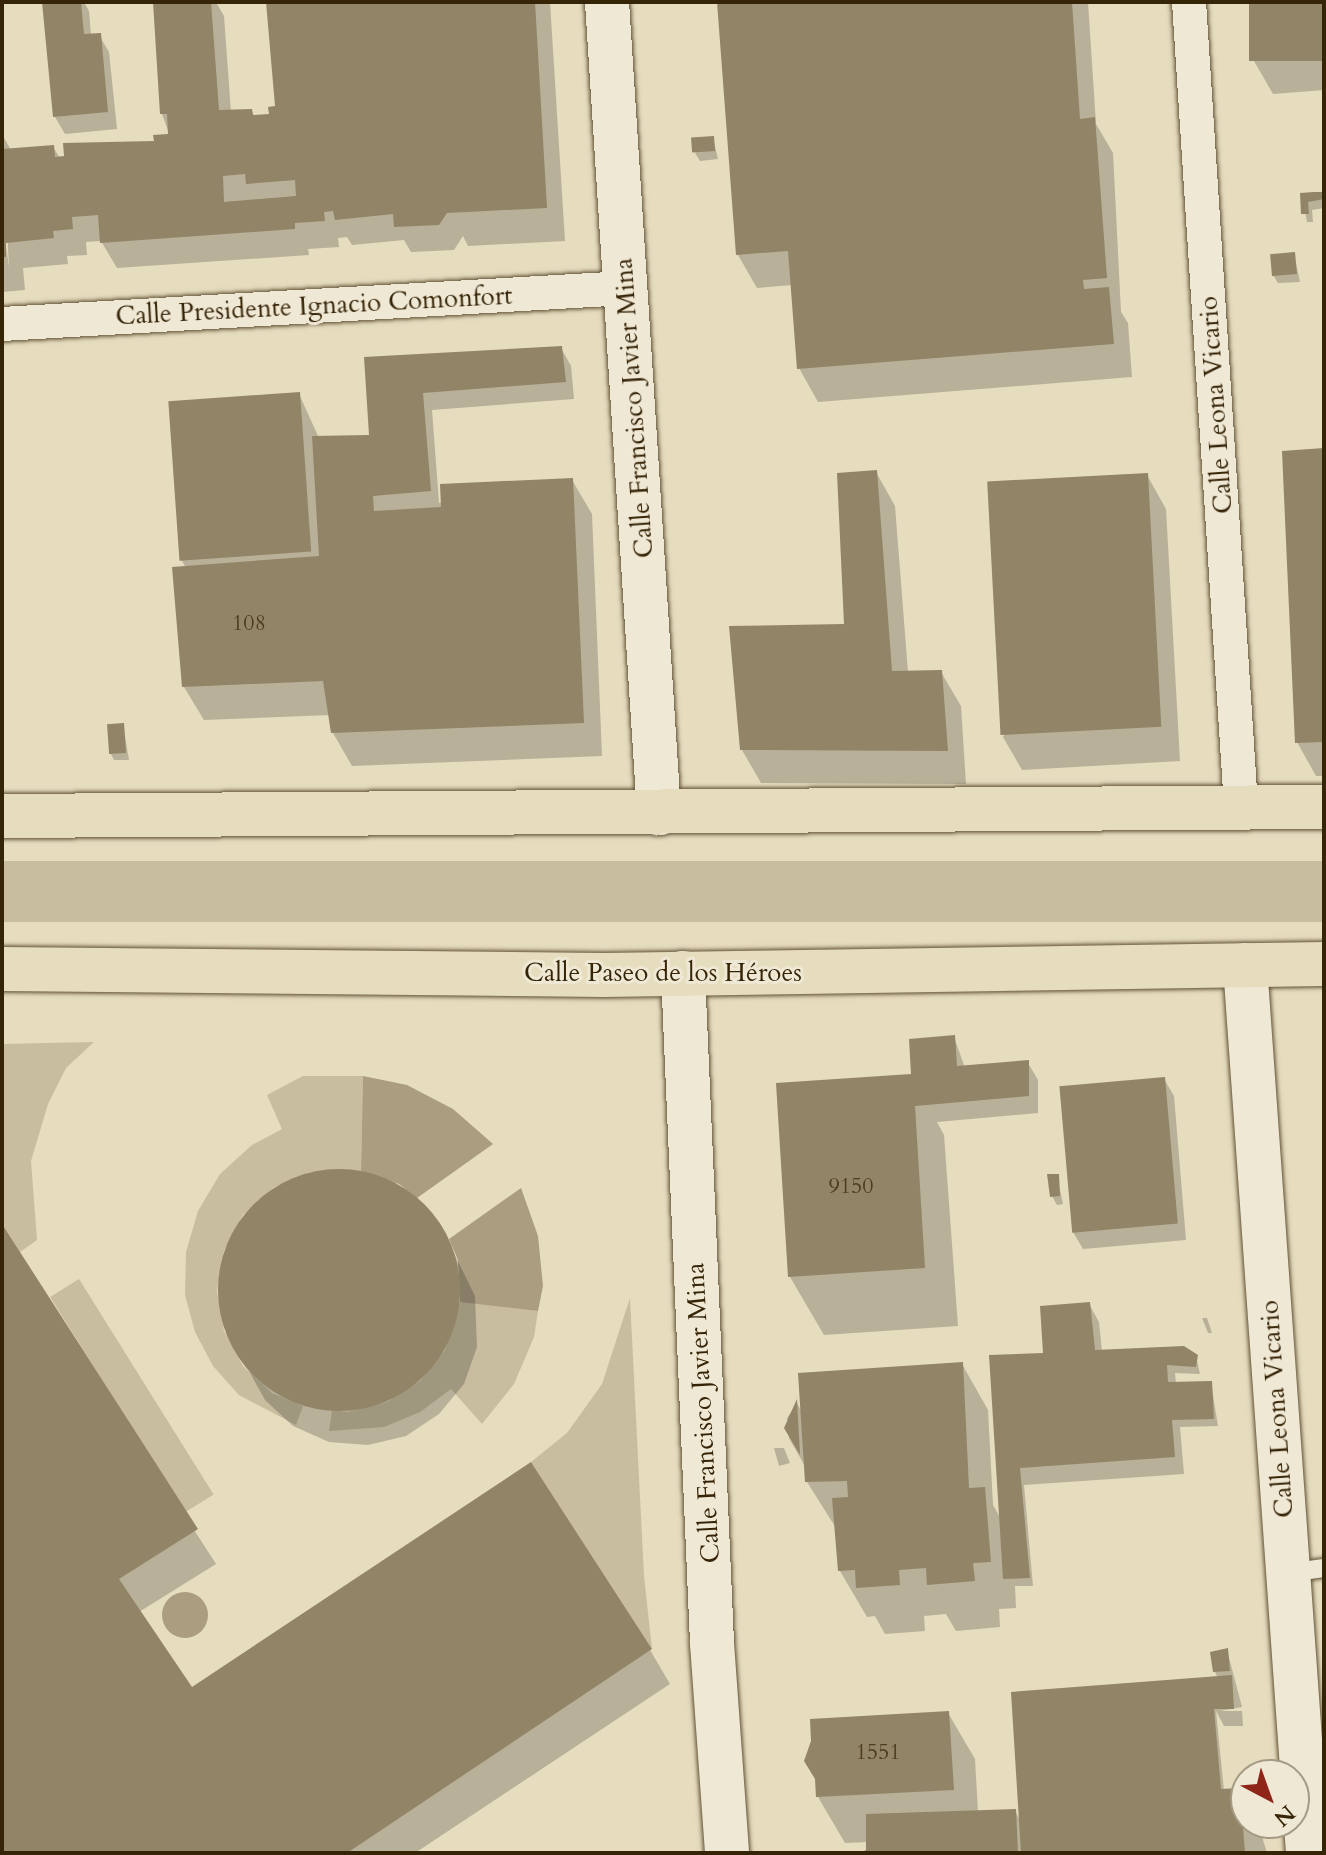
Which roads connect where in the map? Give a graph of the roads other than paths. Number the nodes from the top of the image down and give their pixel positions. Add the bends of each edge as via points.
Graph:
1 (607, 2) edge
2 (1189, 2) edge
3 (626, 288) junction
4 (2, 324) edge
5 (1241, 807) junction
6 (1324, 807) edge
7 (659, 813) junction
8 (2, 816) edge
9 (1324, 964) edge
10 (1245, 965) junction
11 (2, 969) edge
12 (683, 973) junction
13 (1306, 1570) edge
14 (1313, 1831) edge
15 (727, 1853) edge

1 - 3 street, Calle Francisco Javier Mina
2 - 5 street, Calle Leona Vicario
3 - 4 street, Calle Presidente Ignacio Comonfort
3 - 7 street, Calle Francisco Javier Mina
5 - 6 main road
5 - 7 main road
7 - 8 main road
9 - 10 main road, Calle Paseo de los Héroes
10 - 12 main road, Calle Paseo de los Héroes
10 - 13 street, Calle Leona Vicario
11 - 12 main road, Calle Paseo de los Héroes
12 - 15 street, Calle Francisco Javier Mina via 712,1643
13 - 14 street, Calle Leona Vicario

